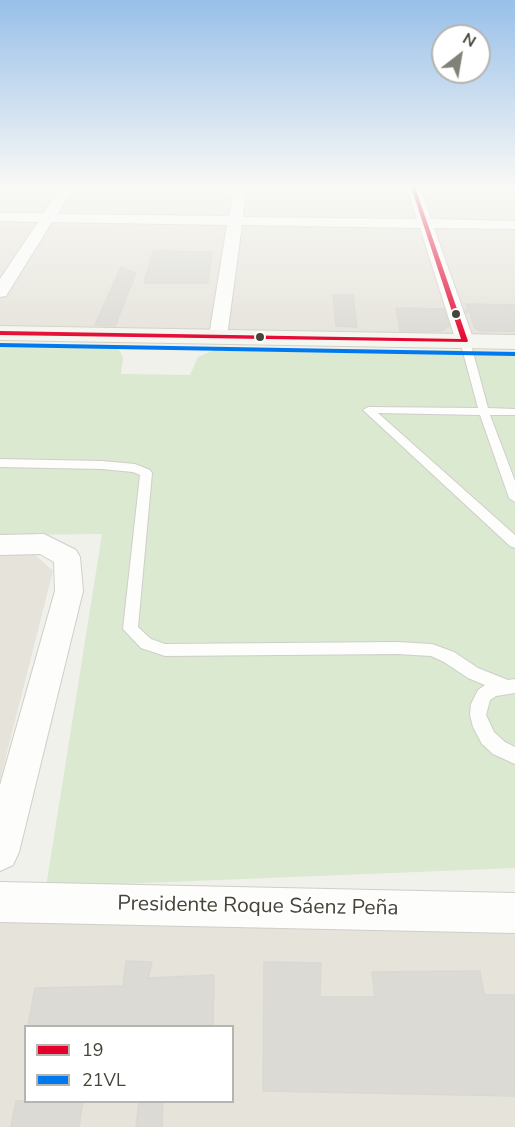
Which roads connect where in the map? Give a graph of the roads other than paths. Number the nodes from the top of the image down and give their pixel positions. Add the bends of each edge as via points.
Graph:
1 (34, 240) edge
2 (232, 240) edge
3 (431, 240) edge
4 (0, 292) edge
5 (0, 333) edge
6 (218, 336) junction
7 (465, 341) junction
8 (515, 342) edge
9 (484, 412) junction
10 (515, 412) edge
11 (0, 463) edge
12 (515, 498) edge
13 (515, 543) edge
14 (0, 545) edge
15 (509, 686) edge
16 (515, 756) edge
17 (0, 852) edge
18 (0, 902) edge
19 (515, 913) edge

1 - 4 street
2 - 6 street
3 - 7 street
5 - 6 street
6 - 7 street
7 - 8 street
7 - 9 lane
9 - 10 lane
9 - 12 lane
9 - 13 lane via 368,410
11 - 15 lane via 102,465 146,473 130,629 146,644 165,650 432,650 473,673
14 - 17 street via 44,544 67,557 69,591
15 - 16 lane via 492,688 484,695 478,715 488,738
18 - 19 street, Presidente Roque Sáenz Peña

